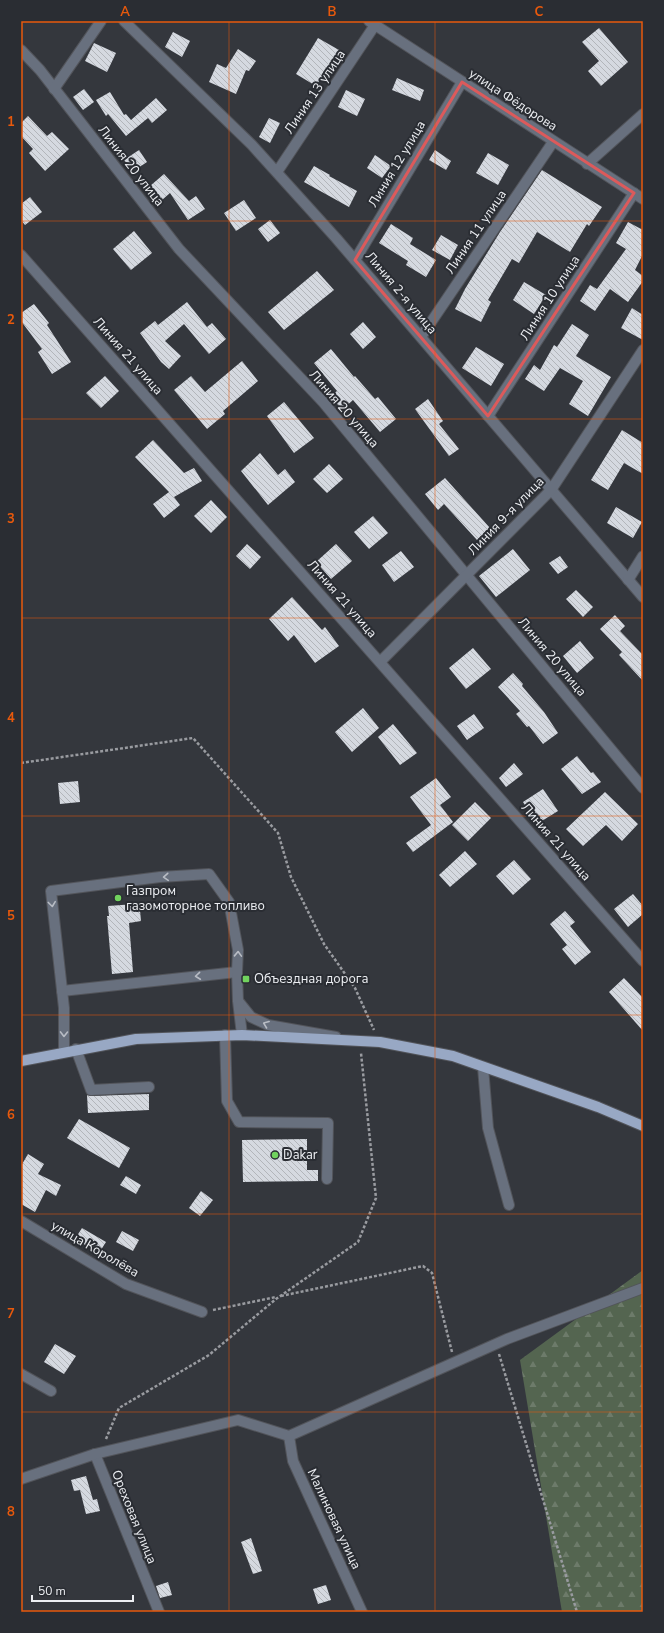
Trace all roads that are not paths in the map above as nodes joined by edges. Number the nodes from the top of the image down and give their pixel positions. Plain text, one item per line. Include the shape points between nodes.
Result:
1 (101, 21) edge
2 (124, 21) edge
3 (372, 23) edge
4 (21, 50) edge
5 (462, 82) junction
6 (54, 89) junction
7 (643, 114) edge
8 (553, 142) junction
9 (587, 164) junction
10 (277, 172) junction
11 (639, 196) edge
12 (21, 255) edge
13 (355, 260) junction
14 (421, 337) junction
15 (643, 350) edge
16 (488, 416) junction
17 (551, 490) junction
18 (643, 556) edge
19 (467, 576) junction
20 (628, 580) junction
21 (643, 597) edge
22 (380, 662) junction
23 (643, 788) edge
24 (643, 961) edge
25 (237, 972) junction
26 (62, 990) junction
27 (238, 1001) junction
28 (225, 1035) junction
29 (242, 1035) junction
30 (346, 1039) junction
31 (76, 1049) junction
32 (64, 1051) junction
33 (21, 1061) edge
34 (483, 1066) junction
35 (149, 1087) dead end
36 (643, 1126) edge
37 (327, 1179) dead end
38 (509, 1204) dead end
39 (21, 1221) edge
40 (643, 1288) edge
41 (202, 1312) road end
42 (21, 1374) edge
43 (51, 1392) dead end
44 (289, 1436) junction
45 (98, 1454) junction
46 (21, 1479) edge
47 (158, 1612) edge
48 (362, 1612) edge

1 - 6 street
2 - 10 street, Линия 2-я улица
3 - 5 street, улица Фёдорова
3 - 10 street, Линия 13 улица
4 - 6 street, Линия 20 улица
5 - 8 street, улица Фёдорова
5 - 13 street, Линия 12 улица
6 - 19 street, Линия 20 улица via 179,249 323,402
7 - 9 street
8 - 9 street, улица Фёдорова
8 - 14 street, Линия 11 улица
9 - 11 street, улица Фёдорова
10 - 13 street, Линия 2-я улица
11 - 16 street, Линия 10 улица
12 - 22 street, Линия 21 улица
13 - 14 street, Линия 2-я улица
14 - 16 street, Линия 2-я улица
15 - 17 street, Линия 9-я улица
16 - 17 street, Линия 2-я улица
17 - 19 street, Линия 9-я улица
17 - 20 street, Линия 2-я улица
18 - 20 street
19 - 22 street, Линия 9-я улица
19 - 23 street, Линия 20 улица
20 - 21 street, Линия 2-я улица
22 - 24 street, Линия 21 улица
25 -> 26 street
25 -> 26 street via 238,950 229,902 209,874 160,877 51,891
25 - 27 street
26 -> 32 street
27 - 29 street
30 -> 27 street via 268,1026 251,1017
28 - 29 main road
28 - 31 main road via 136,1039
28 - 37 street via 227,1101 239,1122 328,1123
29 - 30 main road
30 - 34 main road via 380,1042 453,1056
31 - 32 main road
31 - 35 street via 91,1090
32 - 33 main road
34 - 36 main road
34 - 38 street via 488,1128
39 - 41 street, улица Королёва via 126,1284
40 - 44 street via 496,1344
42 - 43 street
44 - 45 street via 238,1420
44 - 48 street, Малиновая улица via 293,1460
45 - 46 street
45 - 47 street, Ореховая улица

